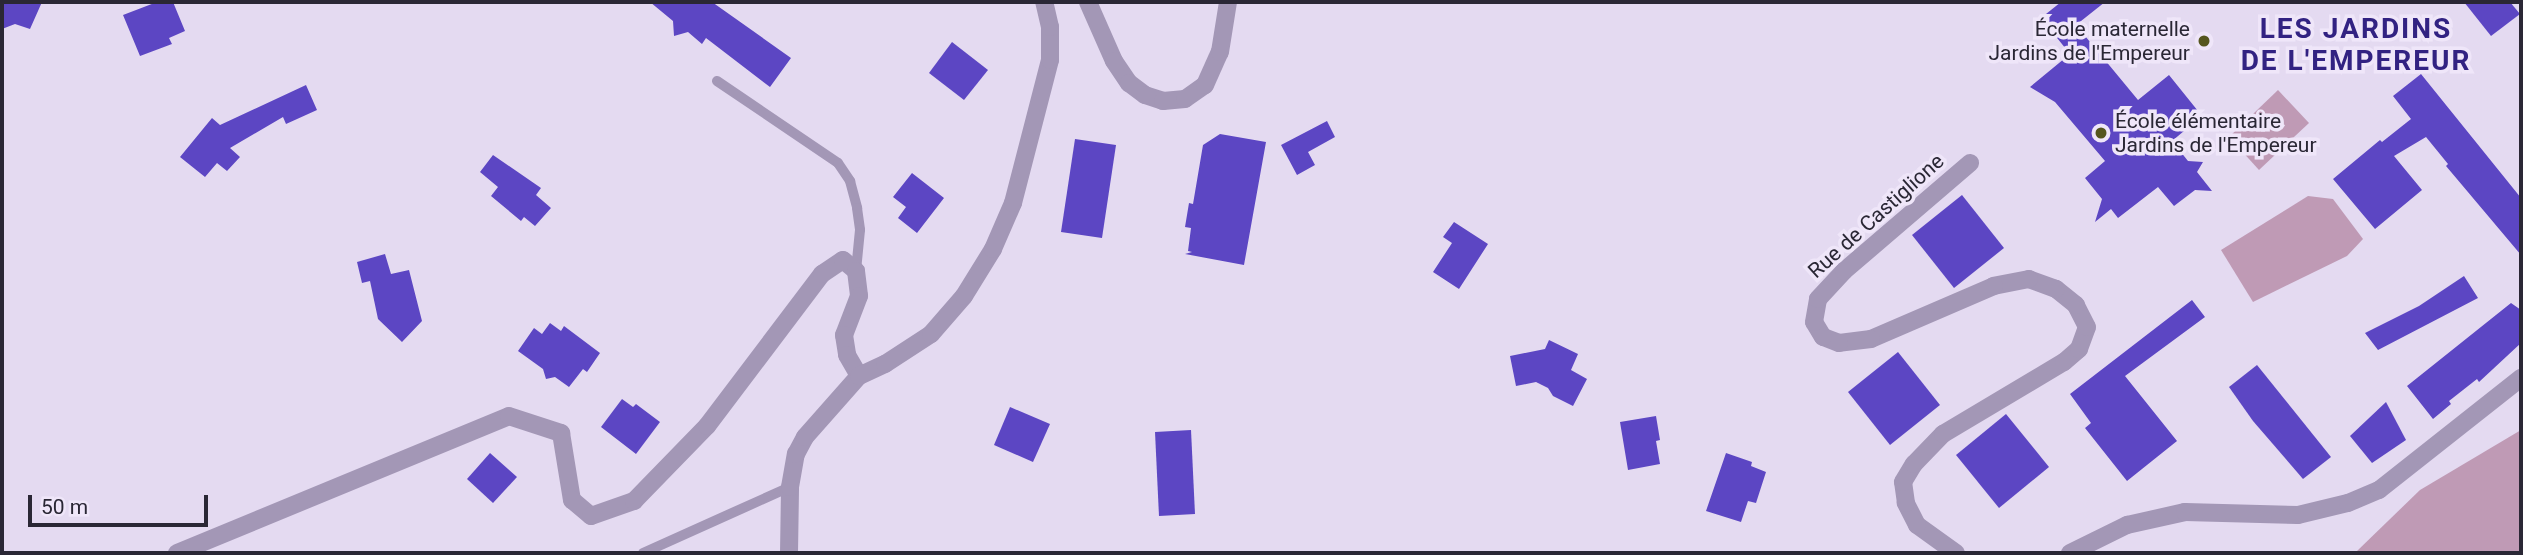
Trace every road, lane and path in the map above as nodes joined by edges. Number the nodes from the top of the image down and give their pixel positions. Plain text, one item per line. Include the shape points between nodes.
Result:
1 (1045, 2) edge
2 (1088, 2) edge
3 (1227, 2) edge
4 (717, 81) dead end
5 (1970, 163) dead end
6 (856, 271) junction
7 (859, 376) junction
8 (2521, 378) edge
9 (790, 487) junction
10 (177, 553) edge
11 (643, 553) edge
12 (789, 553) edge
13 (1956, 553) edge
14 (2070, 553) edge

1 - 7 street via 1050,60 1013,203 993,249 964,296 931,334
2 - 3 street via 1129,83 1163,101 1185,99 1205,85 1220,52
4 - 6 lane via 838,163 850,181 857,208
5 - 13 street, Rue de Castiglione via 1844,271 1818,299 1814,322 1823,337 1839,343 1871,339 1994,286 2029,279 2056,289 2076,305 2087,327 2079,349 1943,434 1903,482 1906,503 1917,525
6 - 7 street via 859,296 844,335 847,355
6 - 10 street via 843,260 822,274 707,426 634,501 591,516 572,500 561,433 509,416
7 - 9 street via 805,437 796,454
8 - 14 street via 2379,490 2348,503 2298,514 2185,512 2127,525
9 - 11 lane
9 - 12 street

